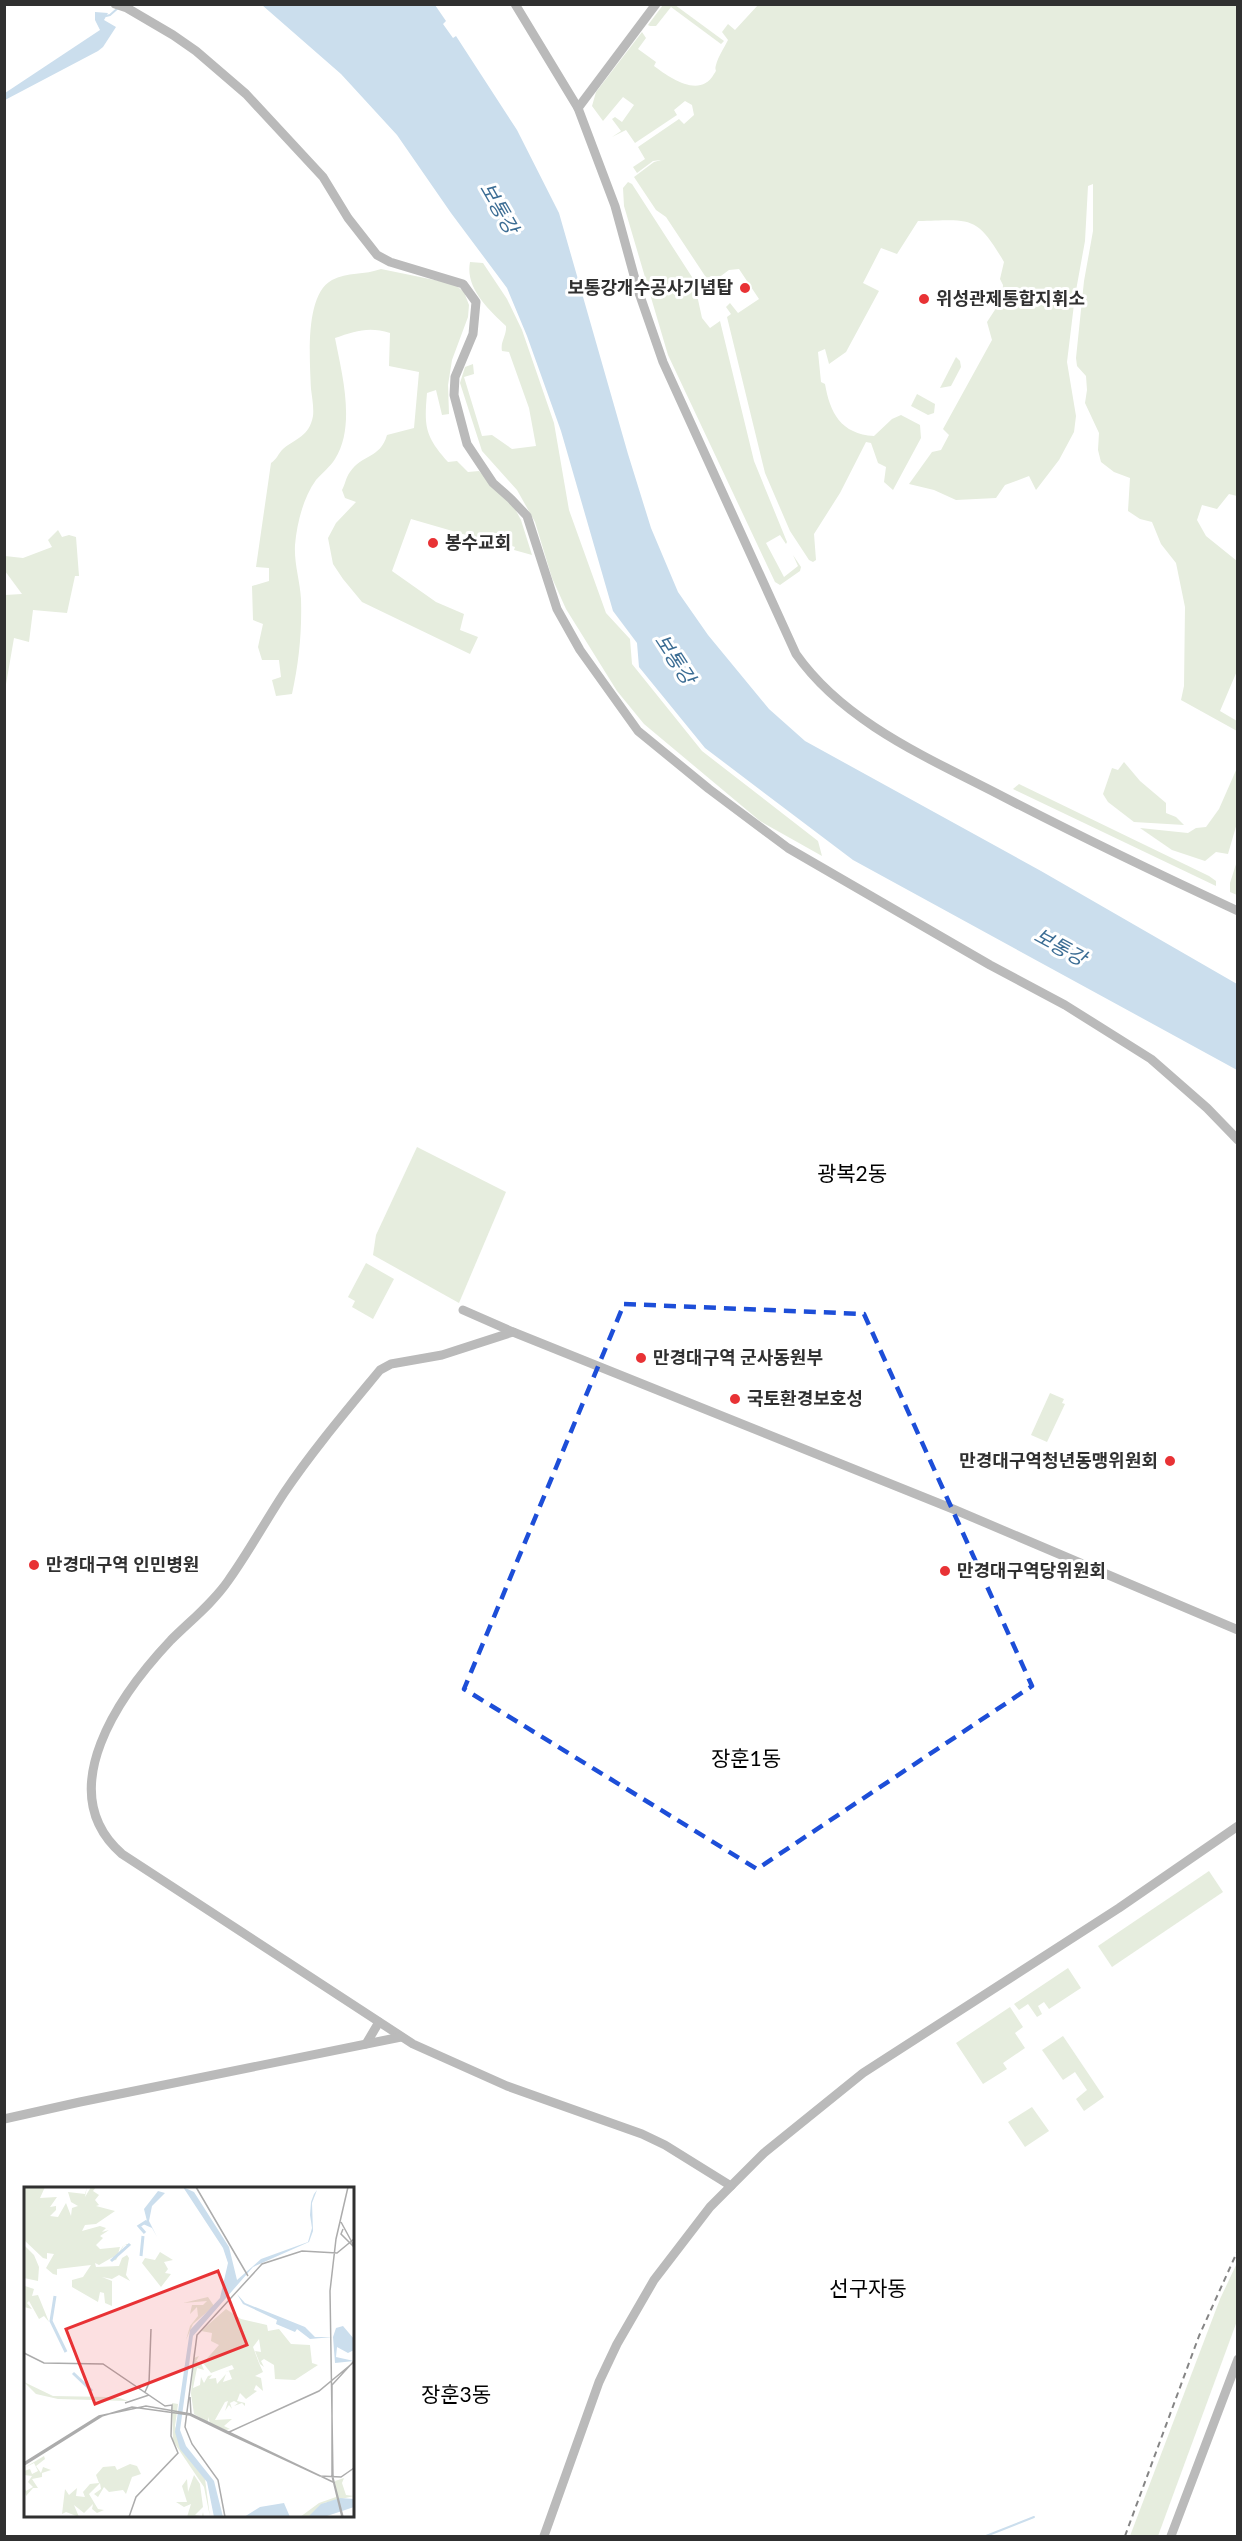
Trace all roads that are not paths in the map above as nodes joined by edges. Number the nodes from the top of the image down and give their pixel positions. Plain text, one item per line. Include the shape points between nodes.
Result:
1 (515, 4) edge
2 (656, 4) edge
3 (118, 5) edge
4 (578, 108) junction
5 (1238, 911) edge
6 (1238, 1140) edge
7 (463, 1310) dead end
8 (513, 1332) junction
9 (1238, 1629) edge
10 (1238, 1826) edge
11 (379, 2022) junction
12 (401, 2037) junction
13 (366, 2044) junction
14 (4, 2119) edge
15 (731, 2186) junction
16 (1238, 2359) edge
17 (544, 2536) edge
18 (1171, 2536) edge

1 - 4 street
2 - 4 street
3 - 6 street via 196,51 246,94 323,177 377,255 462,284 470,291 476,302 476,316 455,377 454,395 467,444 493,483 527,516 557,609 580,650 638,730 788,848 1065,1005 1151,1059
4 - 5 street via 615,206 663,362 796,654 809,672 843,704 904,745
7 - 8 street
8 - 9 street via 974,1517
8 - 11 street via 380,1370 291,1484 218,1595 170,1641 130,1690 100,1748 90,1780 92,1806 99,1825 122,1854
10 - 15 street via 1119,1908 863,2073 764,2153
11 - 12 street
11 - 13 street
12 - 13 street
12 - 15 street via 507,2086 642,2134
13 - 14 street
15 - 17 street via 682,2241 634,2310 599,2382
16 - 18 street

